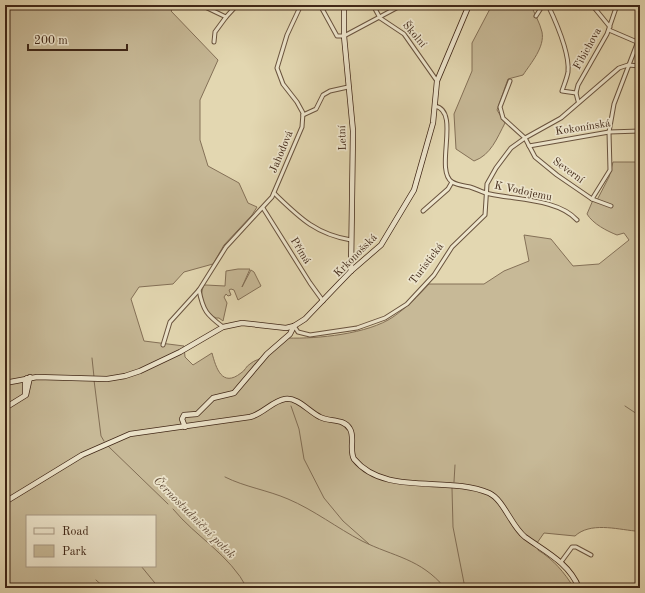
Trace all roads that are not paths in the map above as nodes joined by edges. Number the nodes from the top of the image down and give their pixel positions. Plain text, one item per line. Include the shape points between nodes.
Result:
1 (237, 5) edge
2 (301, 5) edge
3 (320, 5) edge
4 (344, 5) edge
5 (373, 5) edge
6 (402, 5) edge
7 (543, 5) edge
8 (548, 5) edge
9 (592, 5) edge
10 (617, 5) edge
11 (204, 6) dead end
12 (467, 6) edge
13 (536, 16) dead end
14 (226, 17) junction
15 (380, 18) junction
16 (610, 28) junction
17 (344, 36) junction
18 (640, 36) edge
19 (214, 42) dead end
20 (637, 42) junction
21 (628, 65) junction
22 (640, 66) edge
23 (437, 81) junction
24 (510, 81) dead end
25 (348, 87) junction
26 (576, 93) junction
27 (578, 102) junction
28 (435, 106) junction
29 (303, 115) junction
30 (640, 131) edge
31 (609, 132) junction
32 (525, 138) junction
33 (528, 146) junction
34 (452, 182) junction
35 (274, 193) junction
36 (485, 193) junction
37 (592, 199) junction
38 (611, 206) dead end
39 (263, 208) junction
40 (423, 211) dead end
41 (577, 220) dead end
42 (352, 240) junction
43 (351, 272) junction
44 (198, 290) junction
45 (323, 301) junction
46 (294, 326) junction
47 (223, 327) junction
48 (163, 345) dead end
49 (28, 378) junction
50 (14, 380) junction
51 (5, 383) edge
52 (25, 386) junction
53 (23, 397) junction
54 (5, 408) edge
55 (185, 427) junction
56 (5, 502) edge
57 (591, 554) dead end
58 (561, 562) junction
59 (579, 588) edge

1 - 14 street
2 - 29 street via 287,35 277,68
3 - 17 street via 337,36
4 - 17 street, Letní
5 - 15 street, Školní
6 - 15 street
7 - 13 street
8 - 26 street via 557,22 567,59 568,72 562,91
9 - 16 street
10 - 16 street, Fibichova
11 - 14 street
12 - 23 street, Krkonošská
14 - 19 street via 215,32
15 - 17 street
15 - 23 street, Školní via 404,34
16 - 20 street
16 - 26 street, Fibichova
17 - 25 street, Letní
18 - 20 street
20 - 21 street
21 - 22 street
21 - 27 street, Turistická via 613,73
21 - 31 street via 614,104
23 - 28 street, Krkonošská
24 - 32 street via 500,113
25 - 29 street via 323,94 316,109
25 - 42 street, Letní via 353,131
26 - 27 street
27 - 32 street, Turistická via 556,122
28 - 34 street via 444,113 448,137 445,168
28 - 43 street, Krkonošská via 433,124 414,190 381,245
29 - 35 street, Jahodová via 302,127
30 - 31 street, Kokonínská
31 - 33 street, Kokonínská
31 - 37 street via 610,170
32 - 33 street, Severní
32 - 36 street, Turistická via 511,148 496,168
33 - 37 street, Severní via 535,157
34 - 36 street, K Vodojemu
34 - 40 street
35 - 39 street, Jahodová
35 - 42 street via 306,223
36 - 41 street, K Vodojemu via 544,203 573,215
36 - 46 street, Turistická via 485,215 452,247 434,274 400,309 385,318 358,328 310,335 298,332
37 - 38 street, Severní
39 - 44 street, Jahodová via 226,247
39 - 45 street, Přímá
42 - 43 street, Letní
43 - 45 street, Krkonošská
44 - 47 street via 205,312
44 - 48 street, Jahodová via 170,322
45 - 46 street, Krkonošská via 309,316
46 - 47 street via 283,328 242,323
46 - 55 street via 290,334 266,354 234,393 213,398 198,414 184,415 182,418
47 - 49 street via 180,352 125,376 107,379
49 - 50 street
49 - 52 street
49 - 53 street via 28,391
50 - 51 street
50 - 52 street
52 - 53 street
53 - 54 street
55 - 56 street via 138,433 121,438 82,455
55 - 58 street via 250,417 280,400 292,399 322,418 348,426 352,433 352,456 363,468 376,475 402,482 449,484 488,493 499,502 519,532
57 - 58 street via 576,547 572,548
58 - 59 street via 570,571

